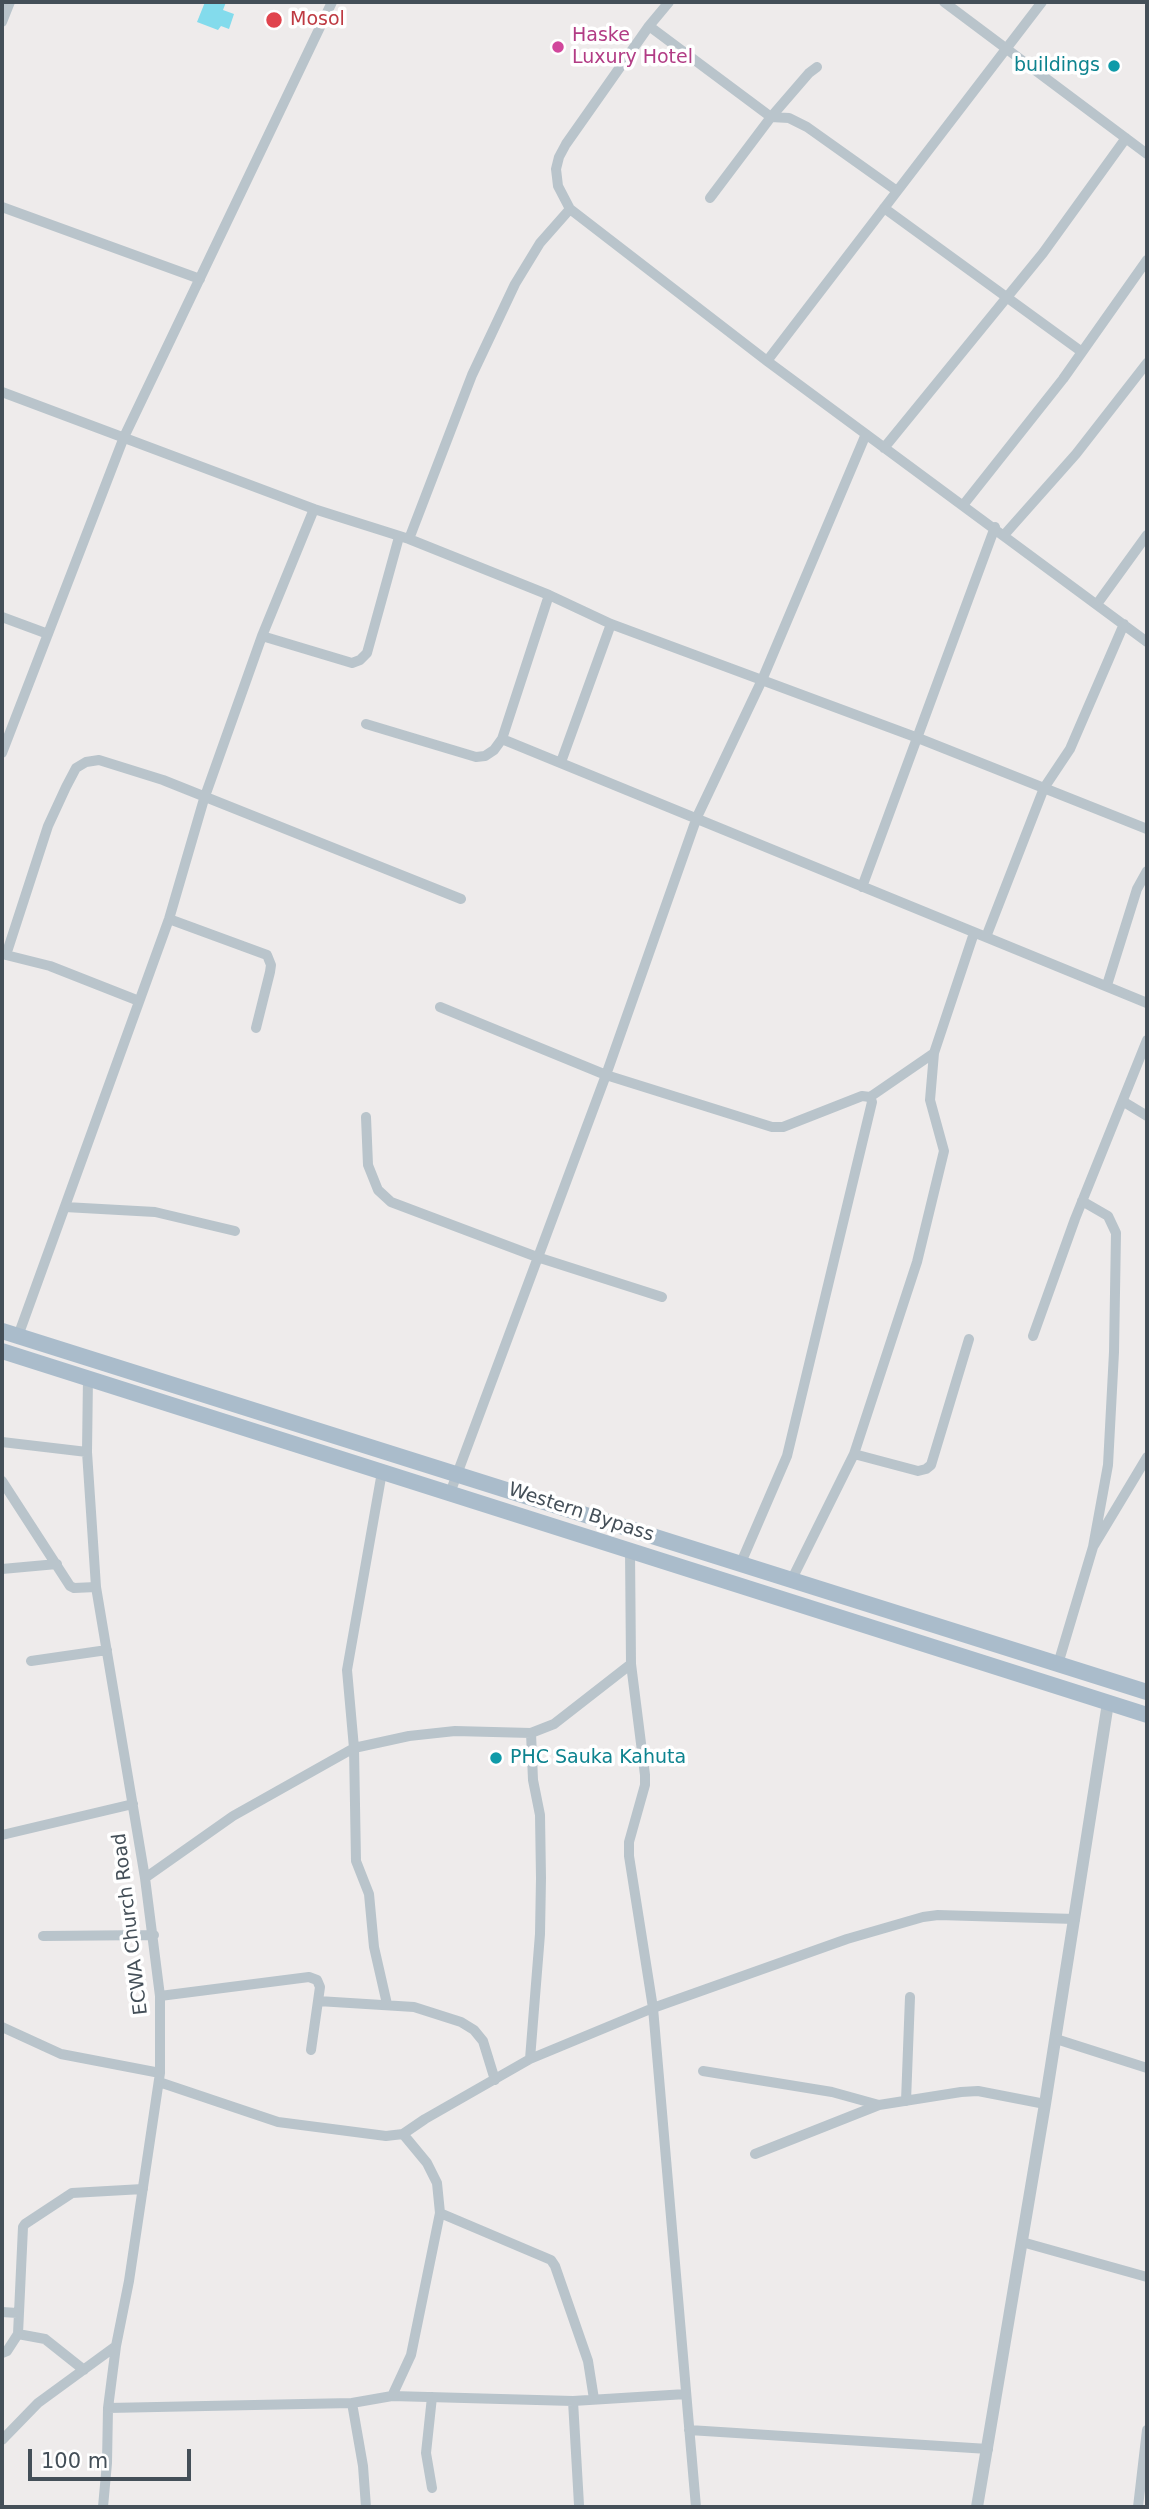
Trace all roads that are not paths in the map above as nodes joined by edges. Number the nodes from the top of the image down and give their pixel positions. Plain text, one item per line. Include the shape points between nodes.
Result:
1 (10, 2) edge
2 (332, 2) edge
3 (669, 2) edge
4 (944, 2) edge
5 (1042, 2) edge
6 (2, 22) edge
7 (649, 26) junction
8 (1006, 50) junction
9 (817, 66) dead end
10 (771, 117) junction
11 (1126, 138) junction
12 (1147, 153) edge
13 (897, 191) junction
14 (710, 198) dead end
15 (2, 207) edge
16 (884, 208) junction
17 (570, 209) junction
18 (1147, 260) edge
19 (200, 279) junction
20 (1007, 298) junction
21 (1082, 352) junction
22 (767, 361) junction
23 (1147, 363) edge
24 (2, 393) edge
25 (866, 434) junction
26 (124, 437) junction
27 (884, 448) junction
28 (964, 505) junction
29 (314, 509) junction
30 (995, 527) junction
31 (1004, 534) junction
32 (1147, 535) edge
33 (404, 538) junction
34 (549, 595) junction
35 (1097, 604) junction
36 (2, 617) edge
37 (611, 624) junction
38 (1124, 624) junction
39 (48, 634) junction
40 (262, 636) junction
41 (1147, 642) edge
42 (762, 680) junction
43 (366, 724) dead end
44 (502, 738) junction
45 (918, 738) junction
46 (2, 753) edge
47 (561, 762) junction
48 (1044, 788) junction
49 (204, 799) junction
50 (697, 817) junction
51 (1147, 829) edge
52 (1147, 871) edge
53 (862, 887) junction
54 (461, 900) dead end
55 (169, 919) junction
56 (975, 933) junction
57 (986, 937) junction
58 (4, 955) edge
59 (1108, 985) junction
60 (139, 1001) junction
61 (1147, 1003) edge
62 (440, 1007) dead end
63 (256, 1028) dead end
64 (1147, 1040) edge
65 (934, 1053) junction
66 (606, 1075) junction
67 (870, 1097) junction
68 (1124, 1102) junction
69 (1147, 1116) edge
70 (366, 1117) dead end
71 (1082, 1201) junction
72 (65, 1207) junction
73 (235, 1231) dead end
74 (537, 1257) junction
75 (662, 1297) dead end
76 (2, 1331) edge
77 (18, 1336) junction
78 (1033, 1336) dead end
79 (970, 1339) dead end
80 (2, 1351) edge
81 (88, 1377) junction
82 (2, 1442) edge
83 (87, 1452) junction
84 (854, 1454) junction
85 (1146, 1463) edge
86 (382, 1472) junction
87 (456, 1474) junction
88 (2, 1481) edge
89 (450, 1493) junction
90 (1093, 1547) junction
91 (630, 1551) junction
92 (57, 1564) junction
93 (740, 1565) junction
94 (2, 1569) edge
95 (791, 1581) junction
96 (96, 1587) junction
97 (107, 1650) junction
98 (31, 1661) dead end
99 (631, 1664) junction
100 (1058, 1664) junction
101 (1147, 1692) edge
102 (1108, 1703) junction
103 (1147, 1715) edge
104 (531, 1733) junction
105 (354, 1748) junction
106 (133, 1804) junction
107 (2, 1835) edge
108 (145, 1878) junction
109 (1075, 1919) junction
110 (154, 1935) junction
111 (43, 1936) dead end
112 (160, 1996) junction
113 (910, 1997) dead end
114 (318, 2001) junction
115 (387, 2004) junction
116 (653, 2008) junction
117 (2, 2027) edge
118 (1055, 2039) junction
119 (311, 2050) dead end
120 (530, 2059) junction
121 (1147, 2068) edge
122 (703, 2071) dead end
123 (160, 2078) junction
124 (495, 2080) junction
125 (906, 2101) junction
126 (1045, 2104) junction
127 (879, 2105) junction
128 (403, 2134) junction
129 (755, 2154) dead end
130 (143, 2189) junction
131 (440, 2213) junction
132 (1022, 2242) junction
133 (1147, 2277) edge
134 (2, 2312) edge
135 (17, 2313) junction
136 (18, 2334) junction
137 (116, 2346) junction
138 (2, 2353) edge
139 (84, 2370) junction
140 (686, 2394) junction
141 (392, 2396) junction
142 (432, 2397) junction
143 (594, 2399) junction
144 (573, 2401) junction
145 (352, 2403) junction
146 (108, 2408) junction
147 (689, 2430) junction
148 (1147, 2430) edge
149 (2, 2440) edge
150 (988, 2449) junction
151 (432, 2488) dead end
152 (579, 2505) dead end
153 (1147, 2505) edge
154 (103, 2507) edge
155 (366, 2507) edge
156 (696, 2507) edge
157 (977, 2507) edge
158 (1140, 2507) edge

1 - 6 street
2 - 19 street
3 - 7 street
4 - 8 street
5 - 8 street
7 - 10 street
7 - 17 street via 559,157 558,186
8 - 11 street
8 - 13 street
9 - 10 street
10 - 13 street via 789,118 807,127
10 - 14 street
11 - 12 street
11 - 20 street
13 - 16 street
15 - 19 street
16 - 20 street
16 - 22 street
17 - 22 street
17 - 33 street via 540,243 515,284
18 - 21 street
19 - 26 street
20 - 21 street
20 - 27 street
21 - 28 street
22 - 25 street
23 - 31 street via 1076,454
24 - 26 street
25 - 27 street
25 - 42 street
26 - 29 street
26 - 39 street
27 - 28 street
28 - 30 street
29 - 33 street
29 - 40 street
30 - 31 street
30 - 45 street
31 - 35 street
32 - 35 street
33 - 34 street
33 - 40 street via 367,653 360,660 352,663
34 - 37 street
34 - 44 street
35 - 38 street
36 - 39 street
37 - 42 street
37 - 47 street
38 - 41 street
38 - 48 street via 1070,749
39 - 46 street
40 - 49 street
42 - 45 street
42 - 50 street
43 - 44 street via 476,757 494,750
44 - 47 street
45 - 48 street
45 - 53 street
47 - 50 street
48 - 51 street
48 - 57 street
49 - 54 street
49 - 55 street
49 - 58 street via 163,780 99,760 76,768 52,816
50 - 53 street
50 - 66 street
52 - 59 street via 1137,889
53 - 56 street
55 - 60 street
55 - 63 street via 267,955 270,972
56 - 57 street
56 - 65 street
57 - 59 street
58 - 60 street via 50,966
59 - 61 street
60 - 72 street
62 - 66 street
64 - 68 street
65 - 67 street
65 - 84 street via 930,1100 944,1152 917,1262
66 - 67 street via 772,1127
66 - 74 street
67 - 93 street via 872,1110 787,1456
68 - 69 street
68 - 71 street
70 - 74 street via 368,1165 378,1189 391,1202
71 - 78 street
71 - 90 street via 1108,1216 1116,1233 1108,1465
72 - 73 street via 156,1212
72 - 77 street
74 - 75 street
74 - 87 street
76 - 77 main road, Western Bypass
77 - 87 main road, Western Bypass
79 - 84 street via 931,1465 918,1471
80 - 81 main road, Western Bypass
81 - 83 street, ECWA Church Road
81 - 86 main road, Western Bypass
82 - 83 street
83 - 96 street, ECWA Church Road
84 - 95 street
85 - 90 street
86 - 89 main road, Western Bypass
86 - 105 street via 347,1670
87 - 89 street
87 - 93 main road, Western Bypass
88 - 92 street
89 - 91 main road, Western Bypass
90 - 100 street
91 - 99 street
91 - 102 main road, Western Bypass
92 - 94 street
92 - 96 street via 74,1588
93 - 95 main road, Western Bypass
95 - 100 main road, Western Bypass
96 - 97 street, ECWA Church Road
97 - 98 street
97 - 106 street, ECWA Church Road
99 - 104 street via 554,1724
99 - 116 street via 645,1785 629,1856
100 - 101 main road, Western Bypass
102 - 103 main road, Western Bypass
102 - 109 street
104 - 105 street via 455,1731
104 - 120 street via 541,1878
105 - 108 street via 233,1816
105 - 115 street via 356,1861 369,1894 374,1947
106 - 107 street
106 - 108 street, ECWA Church Road
108 - 110 street, ECWA Church Road
109 - 116 street via 923,1917
109 - 118 street
110 - 111 street
110 - 112 street, ECWA Church Road
112 - 114 street via 309,1977 320,1987
112 - 123 street, ECWA Church Road
113 - 125 street
114 - 115 street
114 - 119 street
115 - 124 street via 427,2009 474,2030 483,2041
116 - 120 street
116 - 140 street
117 - 123 street via 61,2054
118 - 121 street
118 - 126 street
120 - 124 street
122 - 127 street via 832,2092
123 - 128 street via 278,2122 386,2136
123 - 130 street, ECWA Church Road
124 - 128 street
125 - 126 street via 978,2091
125 - 127 street
126 - 132 street
127 - 129 street
128 - 131 street via 437,2183
130 - 135 street via 72,2193 25,2224
130 - 137 street, ECWA Church Road
131 - 141 street via 411,2355
131 - 143 street via 551,2260 588,2361
132 - 133 street
132 - 150 street
134 - 135 street
135 - 136 street
136 - 138 street
136 - 139 street via 45,2339
137 - 139 street
137 - 146 street, ECWA Church Road
139 - 149 street via 38,2403
140 - 143 street
140 - 147 street
141 - 142 street
141 - 145 street
142 - 144 street
142 - 151 street via 426,2453
143 - 144 street
144 - 152 street
145 - 146 street
145 - 155 street
146 - 154 street, ECWA Church Road
147 - 150 street
147 - 156 street
148 - 158 street
150 - 157 street
153 - 158 street

